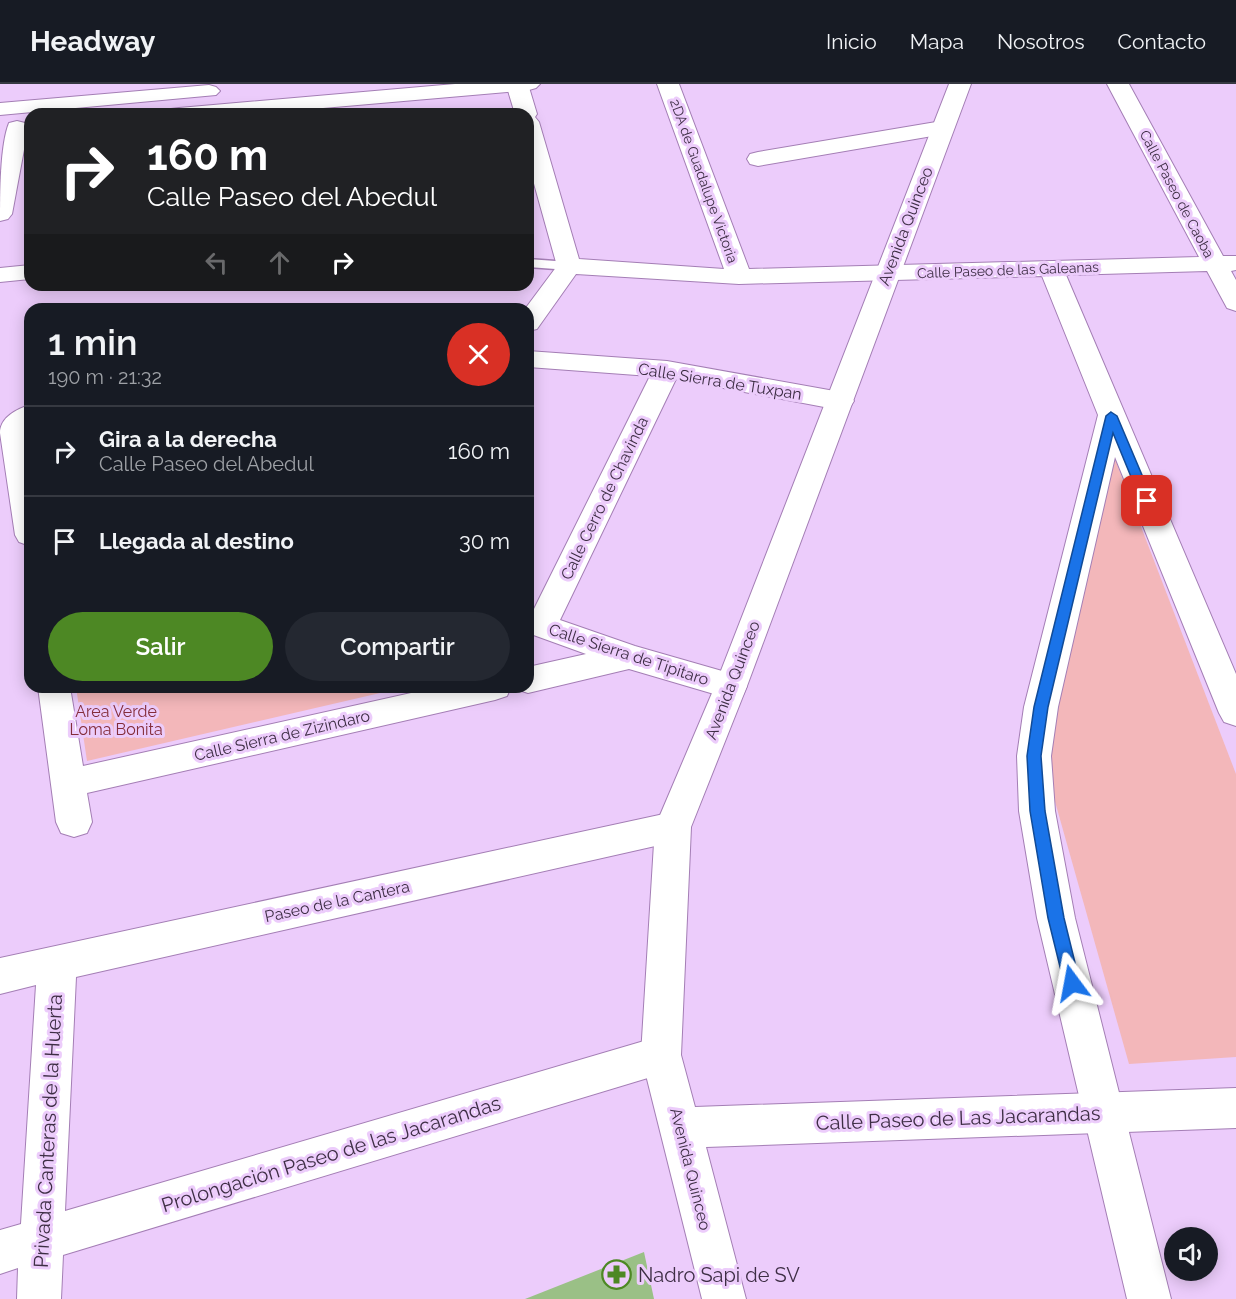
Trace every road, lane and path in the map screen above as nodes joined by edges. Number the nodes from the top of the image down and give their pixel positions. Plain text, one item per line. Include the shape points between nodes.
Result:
1 (295, 84) edge
2 (521, 84) edge
3 (668, 84) edge
4 (960, 84) edge
5 (1118, 84) edge
6 (205, 88) edge
7 (247, 108) edge
8 (525, 108) edge
9 (0, 109) edge
10 (16, 128) edge
11 (942, 128) junction
12 (534, 143) edge
13 (759, 159) dead end
14 (0, 214) edge
15 (534, 263) edge
16 (1225, 264) edge
17 (569, 266) junction
18 (1051, 268) junction
19 (24, 273) edge
20 (887, 273) junction
21 (0, 275) edge
22 (739, 277) junction
23 (1236, 303) edge
24 (534, 315) edge
25 (534, 359) edge
26 (667, 369) junction
27 (840, 401) junction
28 (1111, 416) junction
29 (18, 424) edge
30 (24, 480) edge
31 (535, 624) edge
32 (629, 657) junction
33 (534, 679) edge
34 (731, 686) junction
35 (55, 693) edge
36 (468, 693) edge
37 (1236, 713) edge
38 (69, 783) junction
39 (74, 822) dead end
40 (673, 827) junction
41 (57, 963) junction
42 (0, 976) edge
43 (661, 1055) junction
44 (1236, 1108) edge
45 (1103, 1113) junction
46 (680, 1128) junction
47 (41, 1241) junction
48 (0, 1252) edge
49 (39, 1299) edge
50 (724, 1299) edge
51 (1149, 1299) edge

1 - 6 street
2 - 7 street
2 - 8 street
3 - 22 street, 2DA de Guadalupe Victoria
4 - 11 street, Avenida Quinceo
5 - 16 street, Calle Paseo de Caoba
6 - 9 street
10 - 14 street
11 - 13 street
11 - 20 street, Avenida Quinceo
12 - 17 street
15 - 17 lane, Calle Paseo de las Galeanas
16 - 18 street, Calle Paseo de las Galeanas
16 - 23 street, Calle Paseo de Caoba
17 - 22 street, Calle Paseo de las Galeanas
17 - 24 street
18 - 20 street, Calle Paseo de las Galeanas
18 - 28 street
19 - 21 street
20 - 22 street, Calle Paseo de las Galeanas
20 - 27 street, Avenida Quinceo
25 - 26 street, Calle Sierra de Tuxpan
26 - 27 street, Calle Sierra de Tuxpan
26 - 31 street, Calle Cerro de Chavinda
27 - 34 street, Avenida Quinceo
28 - 37 street
28 - 45 street via 1041,707 1034,756 1037,811 1056,918
29 - 30 street
31 - 32 street, Calle Sierra de Tipitaro
32 - 33 street
32 - 34 street, Calle Sierra de Tipitaro
34 - 40 street, Avenida Quinceo
35 - 38 street
36 - 38 street, Calle Sierra de Zizindaro
38 - 39 street
40 - 41 street, Paseo de la Cantera
40 - 43 street, Avenida Quinceo
41 - 42 street, Paseo de la Cantera
41 - 47 street, Privada Canteras de la Huerta
43 - 46 street, Avenida Quinceo
43 - 47 street, Prolongación Paseo de las Jacarandas
44 - 45 street, Calle Paseo de Las Jacarandas
45 - 46 street, Calle Paseo de Las Jacarandas
45 - 51 street
46 - 50 street, Avenida Quinceo
47 - 48 street, Prolongación Paseo de las Jacarandas
47 - 49 street, Privada Canteras de la Huerta

